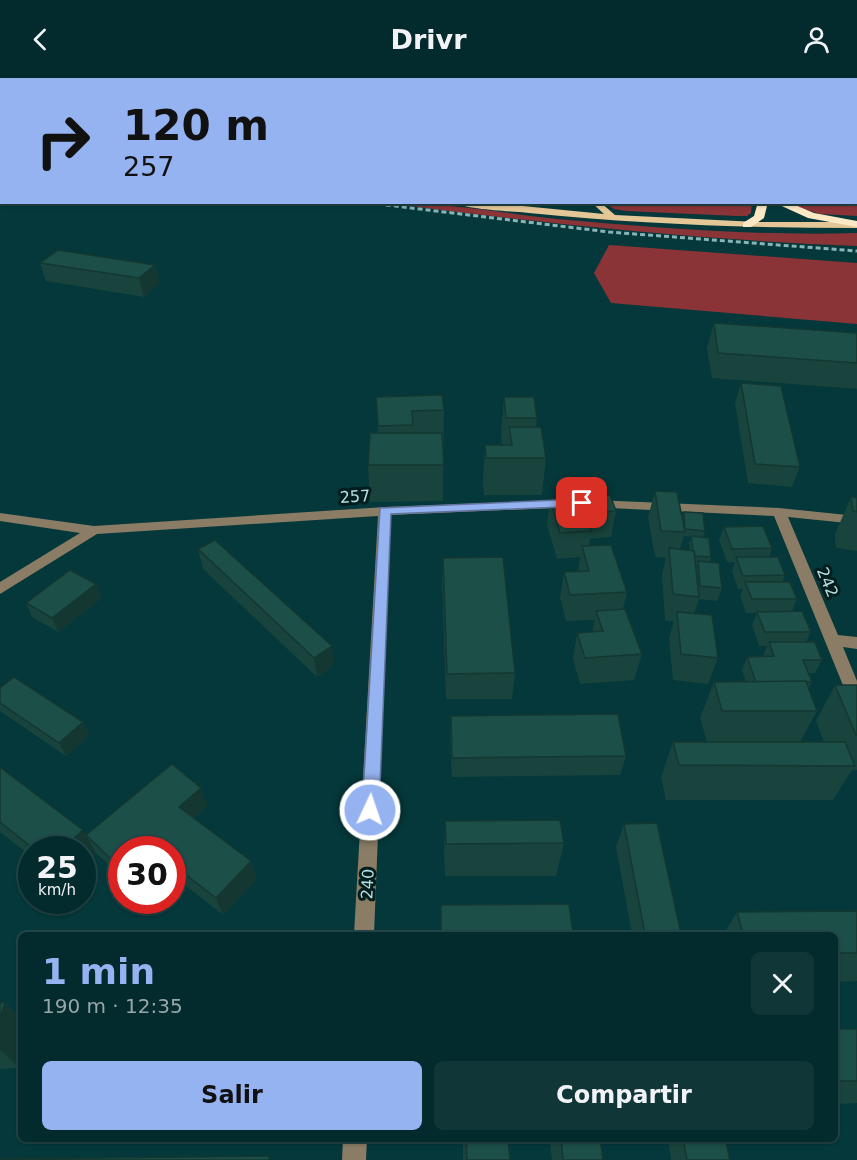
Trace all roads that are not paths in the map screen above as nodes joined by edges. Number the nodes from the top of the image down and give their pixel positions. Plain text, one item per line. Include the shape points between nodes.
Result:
1 (473, 204) edge
2 (521, 204) edge
3 (569, 204) edge
4 (597, 204) edge
5 (762, 204) edge
6 (783, 204) edge
7 (495, 207) junction
8 (578, 215) junction
9 (613, 218) junction
10 (857, 224) edge
11 (747, 225) junction
12 (385, 511) junction
13 (779, 512) junction
14 (0, 517) edge
15 (857, 520) edge
16 (94, 530) junction
17 (0, 589) edge
18 (832, 640) junction
19 (857, 644) edge
20 (857, 700) edge
21 (364, 932) edge
22 (355, 1142) edge
23 (354, 1160) edge

1 - 7 main road
2 - 7 main road
3 - 8 main road
4 - 9 main road
5 - 11 highway via 759,218
6 - 10 highway via 812,216
7 - 8 main road
8 - 9 main road
9 - 11 main road
10 - 11 main road
12 - 13 street, 257 via 582,503
12 - 16 street, 257
12 - 21 street, 240
13 - 15 street, 257
13 - 18 street, 242
14 - 16 street, 257
16 - 17 street
18 - 19 street
18 - 20 street, 242
22 - 23 street

